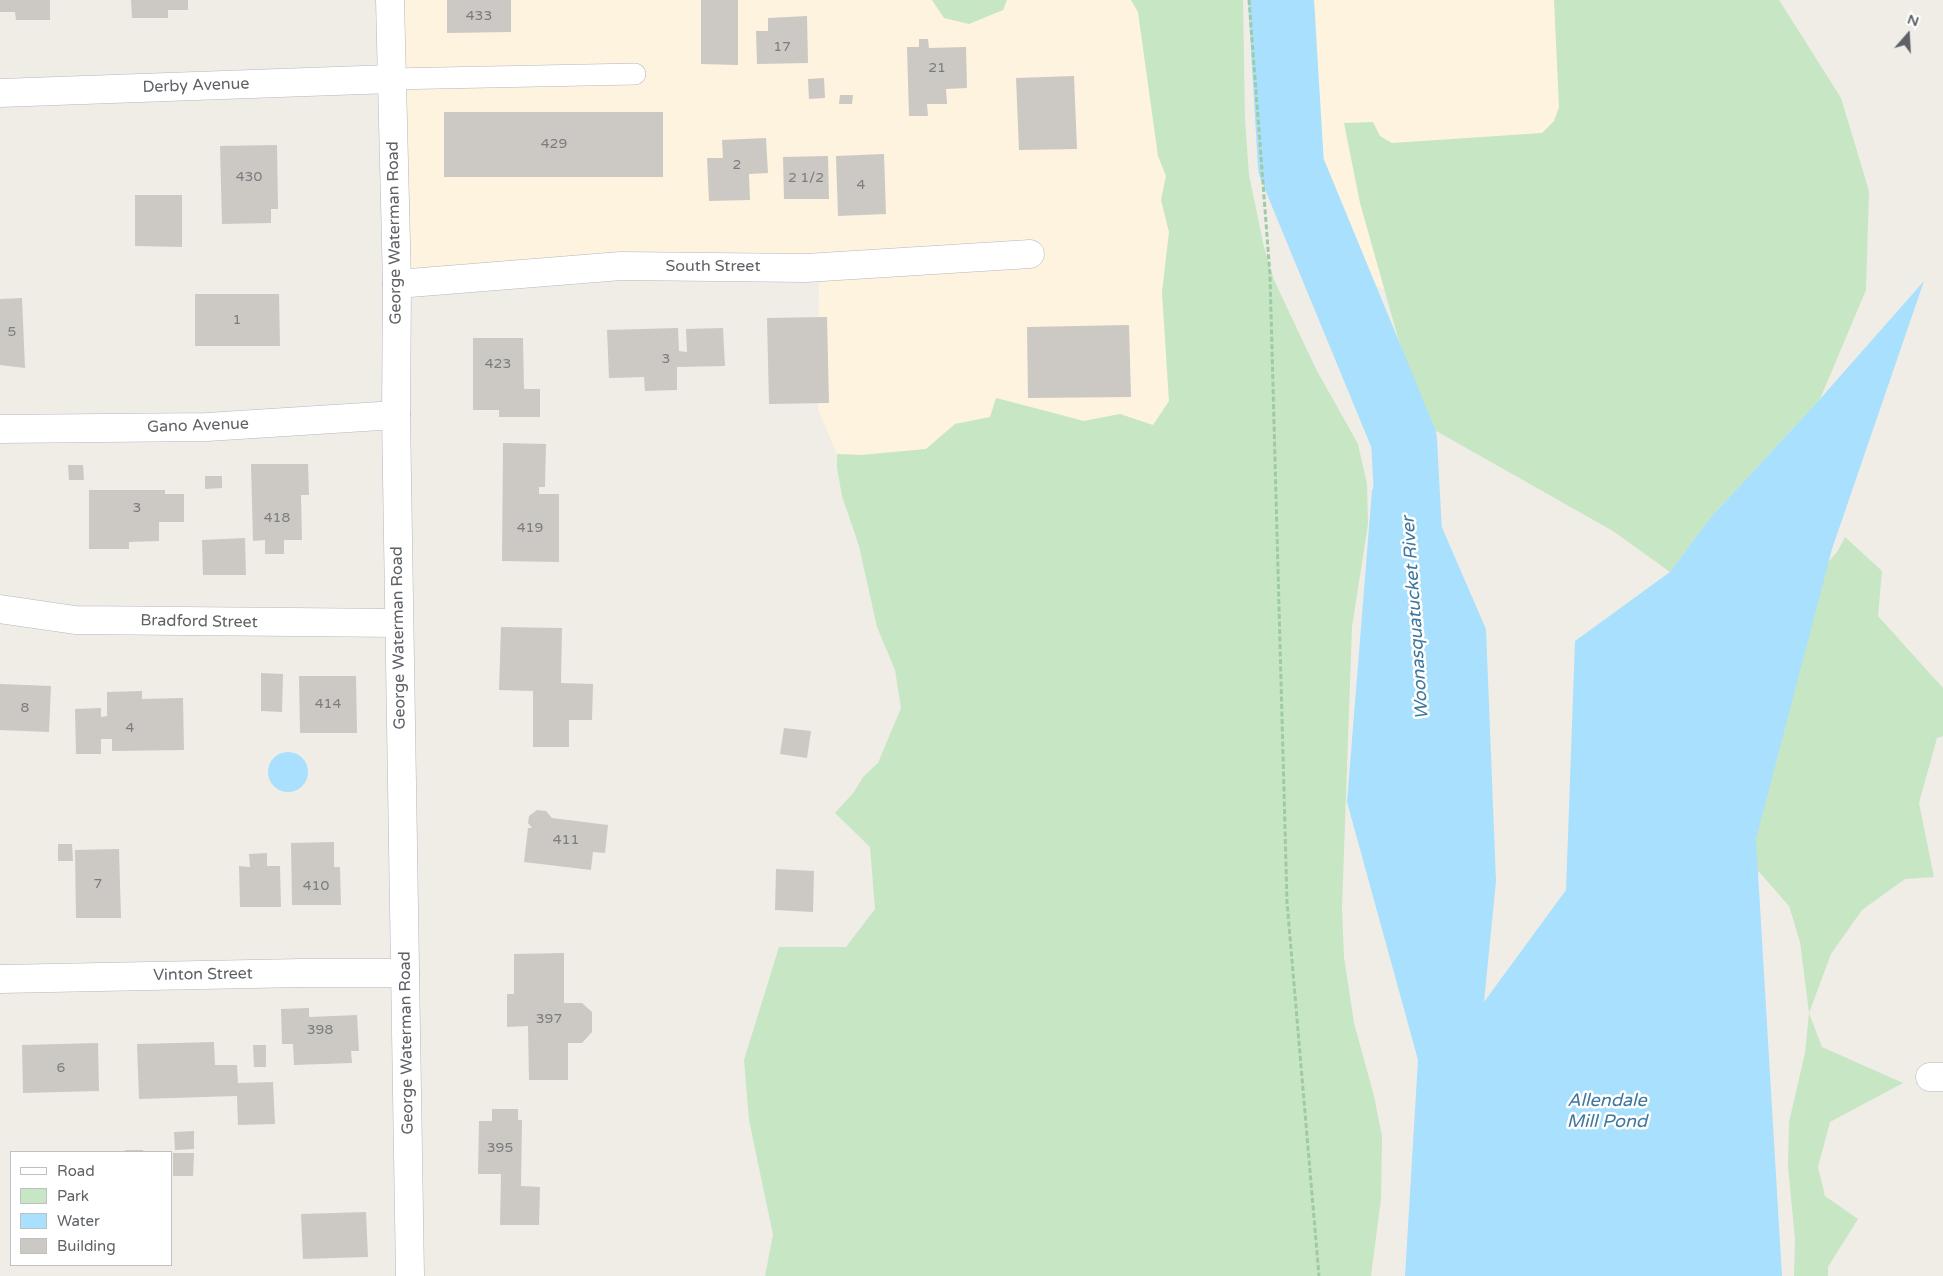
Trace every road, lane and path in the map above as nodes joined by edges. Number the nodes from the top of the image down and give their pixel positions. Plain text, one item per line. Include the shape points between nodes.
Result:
1 (390, 0) edge
2 (1249, 0) edge
3 (635, 74) dead end
4 (391, 79) junction
5 (0, 92) edge
6 (1030, 254) dead end
7 (397, 284) junction
8 (396, 416) junction
9 (0, 429) edge
10 (0, 609) edge
11 (399, 624) junction
12 (405, 973) junction
13 (0, 979) edge
14 (410, 1276) edge
15 (1319, 1276) edge

1 - 4 street, George Waterman Road
2 - 15 path via 1270,275 1287,902
3 - 4 lane
4 - 5 street, Derby Avenue
4 - 7 street, George Waterman Road
6 - 7 street, South Street via 806,268 621,266
7 - 8 street, George Waterman Road
8 - 9 street, Gano Avenue via 207,427
8 - 11 street, George Waterman Road
10 - 11 street, Bradford Street via 75,620
11 - 12 street, George Waterman Road
12 - 13 street, Vinton Street
12 - 14 street, George Waterman Road

